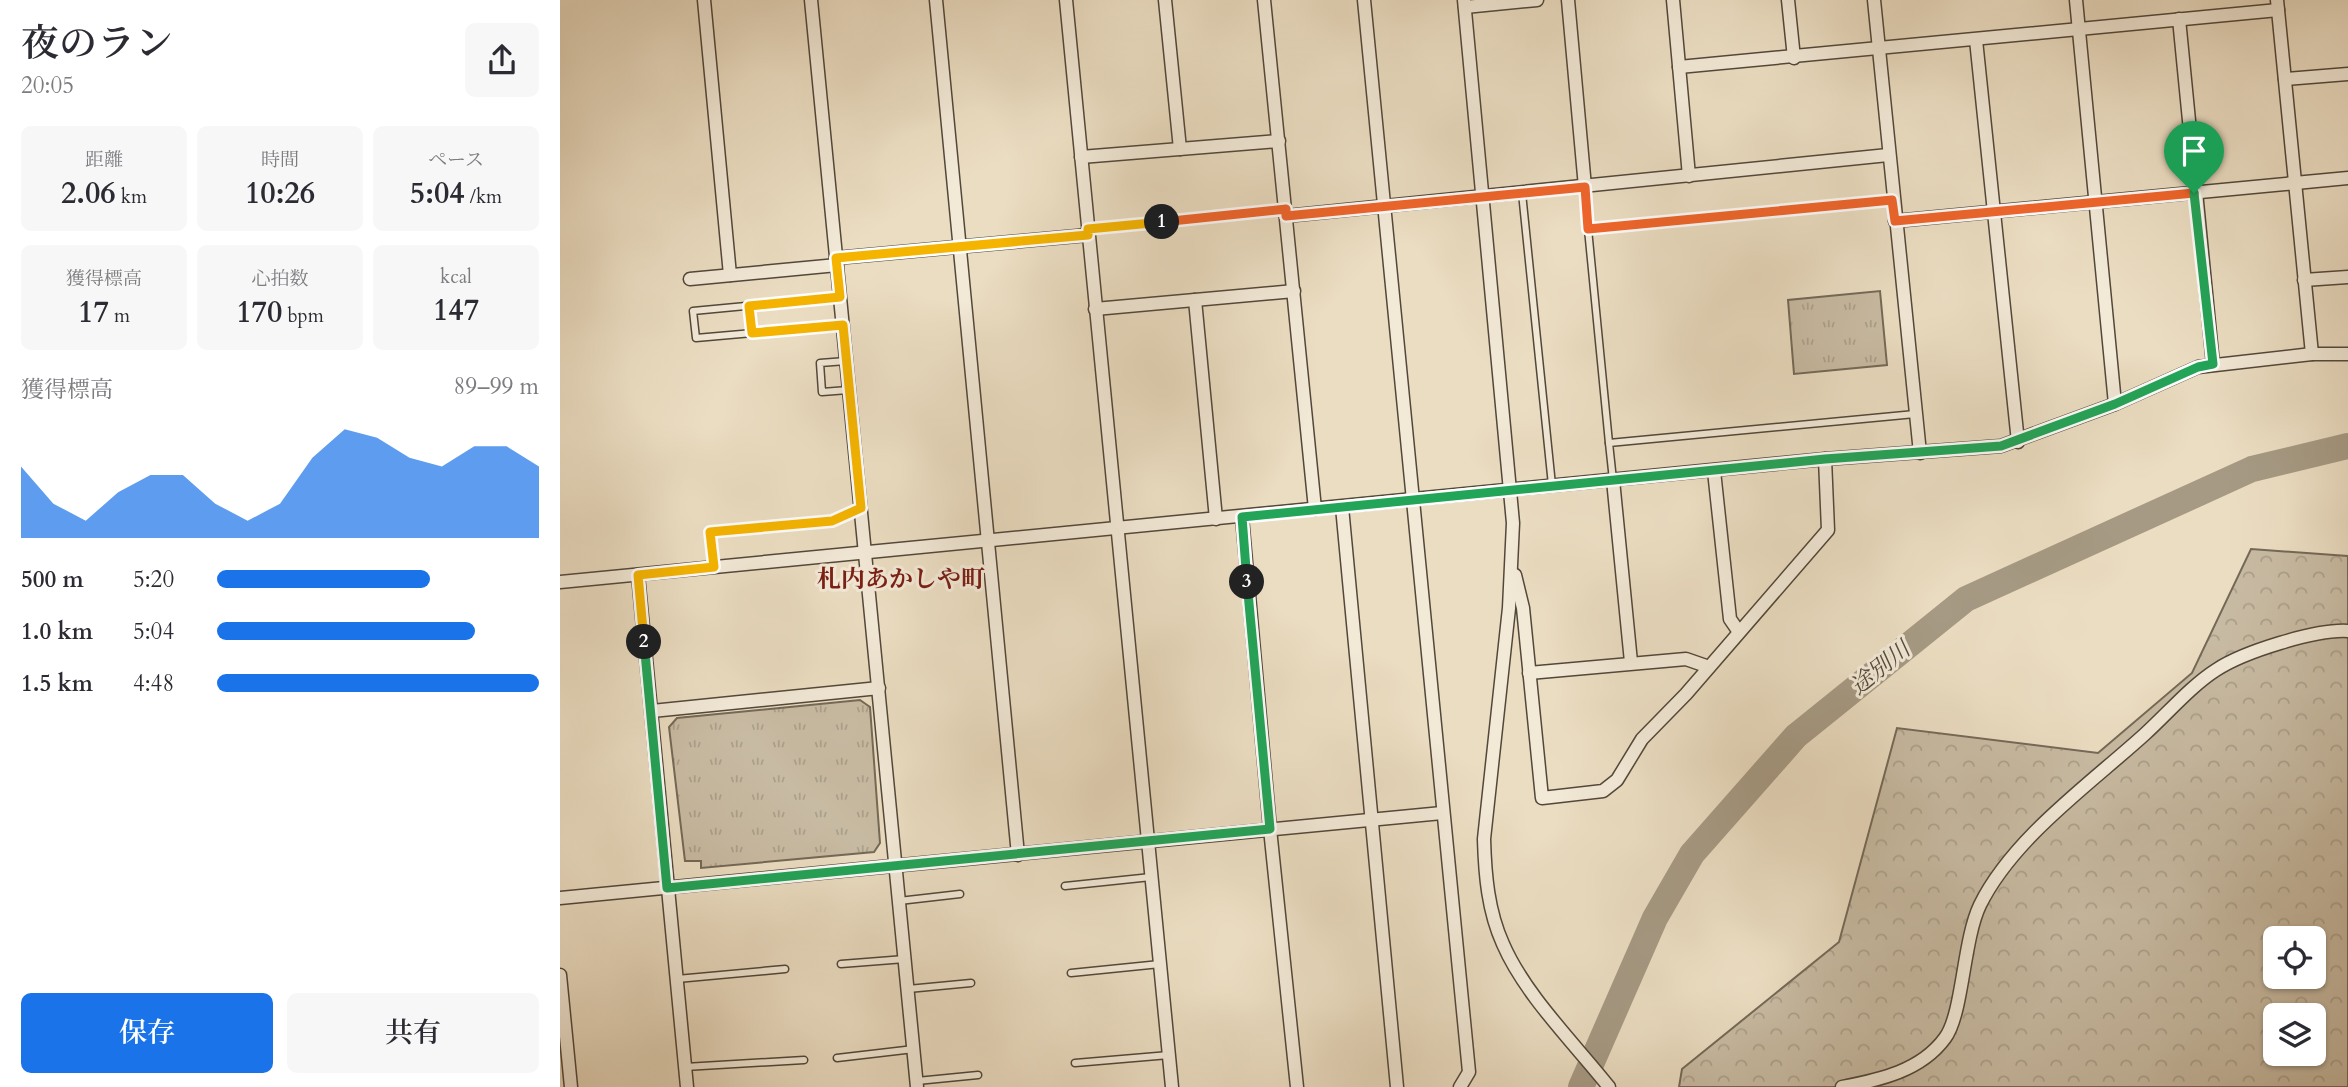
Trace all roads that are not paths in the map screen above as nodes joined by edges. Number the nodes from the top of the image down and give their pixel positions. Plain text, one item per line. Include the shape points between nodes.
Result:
1 (704, 0) edge
2 (811, 0) edge
3 (936, 0) edge
4 (1066, 0) edge
5 (1165, 0) edge
6 (1265, 0) edge
7 (1364, 0) edge
8 (1537, 0) edge
9 (1568, 0) edge
10 (1673, 0) edge
11 (1788, 0) edge
12 (1874, 0) edge
13 (2076, 0) edge
14 (1464, 4) edge
15 (2278, 5) edge
16 (2179, 19) junction
17 (2078, 30) junction
18 (1976, 40) junction
19 (1879, 48) junction
20 (1794, 58) junction
21 (1679, 68) junction
22 (2348, 74) edge
23 (2285, 79) junction
24 (1279, 141) junction
25 (1180, 149) junction
26 (1888, 155) junction
27 (1081, 157) junction
28 (1689, 176) junction
29 (2348, 178) edge
30 (2294, 183) junction
31 (1585, 187) junction
32 (1522, 193) junction
33 (2194, 193) junction
34 (1482, 197) junction
35 (1892, 200) junction
36 (2094, 201) junction
37 (1384, 206) junction
38 (1993, 211) junction
39 (1286, 213) junction
40 (1895, 221) junction
41 (1588, 229) junction
42 (1088, 232) junction
43 (960, 246) junction
44 (836, 261) junction
45 (730, 275) junction
46 (2348, 277) edge
47 (690, 279) dead end
48 (2304, 280) junction
49 (1294, 291) junction
50 (840, 297) junction
51 (1195, 300) junction
52 (749, 306) junction
53 (1096, 309) junction
54 (843, 325) junction
55 (752, 333) junction
56 (2312, 355) junction
57 (2348, 355) edge
58 (846, 360) junction
59 (2213, 364) junction
60 (849, 390) junction
61 (2115, 404) junction
62 (1915, 414) junction
63 (2018, 442) junction
64 (1609, 443) junction
65 (1920, 453) junction
66 (1825, 459) junction
67 (1714, 471) junction
68 (1613, 480) junction
69 (1552, 486) junction
70 (1511, 490) junction
71 (1414, 500) junction
72 (1342, 507) junction
73 (861, 508) junction
74 (1315, 509) junction
75 (1242, 517) junction
76 (1216, 519) junction
77 (1117, 529) junction
78 (990, 541) junction
79 (865, 553) junction
80 (1512, 565) junction
81 (714, 567) junction
82 (638, 575) junction
83 (560, 582) edge
84 (2348, 631) edge
85 (1740, 632) junction
86 (1631, 662) junction
87 (1709, 667) junction
88 (1530, 673) junction
89 (879, 688) junction
90 (652, 711) junction
91 (1442, 813) junction
92 (1371, 820) junction
93 (1270, 829) junction
94 (1148, 842) junction
95 (1018, 855) junction
96 (895, 866) junction
97 (1152, 877) junction
98 (1065, 886) dead end
99 (667, 888) junction
100 (960, 894) dead end
101 (560, 898) edge
102 (899, 901) junction
103 (905, 959) junction
104 (841, 964) dead end
105 (1160, 964) junction
106 (785, 969) dead end
107 (1071, 972) dead end
108 (560, 975) edge
109 (677, 979) junction
110 (971, 983) dead end
111 (908, 989) junction
112 (914, 1049) junction
113 (1169, 1055) junction
114 (837, 1058) dead end
115 (804, 1060) dead end
116 (1075, 1063) dead end
117 (685, 1067) junction
118 (978, 1075) dead end
119 (917, 1084) edge
120 (571, 1087) edge
121 (687, 1087) edge
122 (1172, 1087) edge
123 (1297, 1087) edge
124 (1397, 1087) edge
125 (1460, 1087) edge
126 (1609, 1087) edge
127 (1842, 1087) edge

1 - 45 street
2 - 44 street
3 - 43 street
4 - 27 street
5 - 25 street
6 - 24 street
7 - 37 street
8 - 14 street
9 - 31 street
10 - 21 street
11 - 20 street
12 - 19 street
13 - 17 street
14 - 34 street
15 - 16 street
15 - 23 street
16 - 17 street
16 - 33 street
17 - 18 street
17 - 36 street
18 - 19 street
18 - 38 street
19 - 20 street
19 - 26 street
20 - 21 street
21 - 28 street
22 - 23 street
23 - 30 street
24 - 25 street
24 - 39 street
25 - 27 street
26 - 28 street
26 - 35 street
27 - 42 street
28 - 31 street
29 - 30 street
30 - 33 street
30 - 48 street
31 - 32 street
31 - 41 lane
32 - 34 street
32 - 69 lane
33 - 36 street
33 - 59 street
34 - 37 street
34 - 70 street
35 - 40 street
35 - 41 lane
36 - 38 street
36 - 61 street
37 - 39 street
37 - 71 street
38 - 40 street
38 - 63 street
39 - 42 lane
39 - 49 street
40 - 62 street
41 - 64 lane
42 - 43 street
42 - 53 street
43 - 44 street
43 - 78 street
44 - 45 street
44 - 50 street
45 - 47 street
46 - 48 street
48 - 56 street
49 - 51 street
49 - 74 street
50 - 52 lane
50 - 54 street
51 - 53 street
51 - 76 street
52 - 55 lane
52 - 55 lane via 693,311 696,338
53 - 77 street
54 - 55 lane
54 - 58 street
56 - 57 street
56 - 59 street
58 - 60 street
58 - 60 lane via 820,363 822,392
59 - 61 street
60 - 73 street
61 - 63 street
62 - 64 lane
62 - 65 street
63 - 65 street
64 - 68 lane
65 - 66 street
66 - 67 street
66 - 85 street via 1828,530
67 - 68 street
67 - 85 street via 1730,619
68 - 69 street
68 - 86 street
69 - 70 street
70 - 71 street
70 - 80 street
71 - 72 street
71 - 91 street
72 - 74 street
72 - 92 street
73 - 79 street
73 - 81 lane via 832,521 710,532
74 - 75 street
75 - 76 street
75 - 93 street
76 - 77 street
77 - 78 street
77 - 94 street
78 - 79 street
78 - 95 street
79 - 81 street
79 - 89 street
80 - 88 street via 1524,608
80 - 126 street via 1484,839 1485,873 1503,944 1521,976
81 - 82 street
82 - 83 street
82 - 90 street
84 - 127 street via 2253,652 2216,670 2033,835 2000,872 1979,906 1947,1037 1905,1070
85 - 87 street
86 - 87 street via 1686,659
86 - 88 street
87 - 88 street via 1642,739 1617,780 1604,791 1542,798
89 - 90 street
89 - 96 street
90 - 99 street
91 - 92 street
91 - 125 street via 1469,1073
92 - 93 street
92 - 124 street
93 - 94 street
93 - 123 street
94 - 95 street
94 - 97 street
95 - 96 street
96 - 99 street
96 - 102 street
97 - 98 lane
97 - 105 street
99 - 101 street
99 - 109 street
100 - 102 lane
102 - 103 street
103 - 104 lane
103 - 111 street
105 - 107 lane
105 - 113 street
106 - 109 lane
108 - 120 street
109 - 117 street
110 - 111 lane
111 - 112 street
112 - 114 lane
112 - 119 street
113 - 116 lane
113 - 122 street
115 - 117 lane
117 - 121 street
118 - 119 lane

